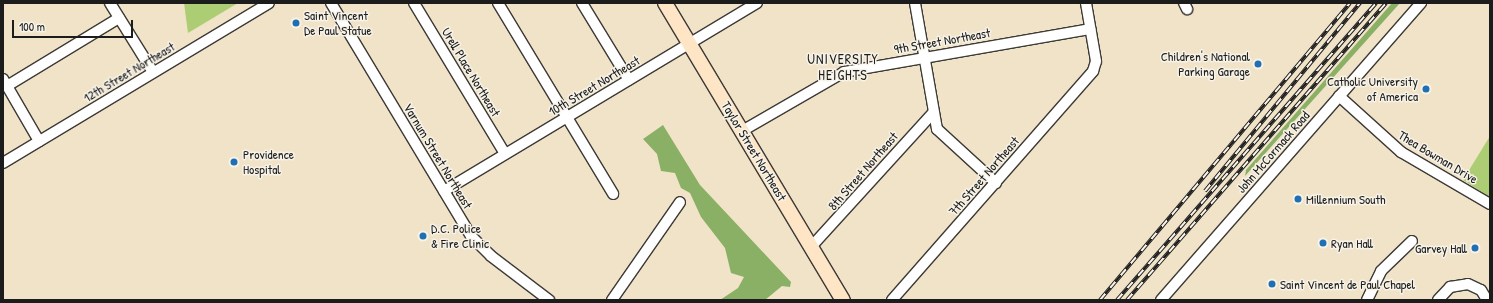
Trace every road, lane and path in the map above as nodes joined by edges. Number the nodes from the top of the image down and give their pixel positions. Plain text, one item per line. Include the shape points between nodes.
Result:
1 (110, 3) edge
2 (269, 3) edge
3 (331, 3) edge
4 (414, 3) edge
5 (498, 3) edge
6 (582, 3) edge
7 (665, 3) edge
8 (915, 3) edge
9 (1086, 3) edge
10 (1421, 3) edge
11 (752, 4) edge
12 (119, 18) junction
13 (1090, 29) junction
14 (690, 44) junction
15 (925, 58) junction
16 (153, 72) junction
17 (629, 80) junction
18 (5, 83) edge
19 (1339, 96) junction
20 (933, 113) junction
21 (567, 117) junction
22 (742, 131) junction
23 (39, 141) junction
24 (505, 154) junction
25 (3, 163) edge
26 (996, 183) junction
27 (444, 192) junction
28 (613, 194) dead end
29 (680, 202) dead end
30 (1490, 204) edge
31 (1412, 241) dead end
32 (812, 247) junction
33 (549, 300) edge
34 (612, 300) edge
35 (843, 300) edge
36 (892, 300) edge
37 (1161, 300) edge
38 (1366, 300) edge
39 (1438, 300) edge
40 (1487, 300) edge

1 - 12 street
2 - 16 street, 12th Street Northeast
3 - 27 street, Varnum Street Northeast
4 - 24 street, Urell Place Northeast
5 - 21 street
6 - 17 street
7 - 14 main road, Taylor Street Northeast
8 - 15 street
9 - 13 street
10 - 19 street, John McCormack Road
11 - 14 street, 10th Street Northeast
12 - 16 street
12 - 18 street
13 - 15 street, 9th Street Northeast
13 - 26 street, 7th Street Northeast via 1094,68
14 - 17 street, 10th Street Northeast
14 - 22 main road, Taylor Street Northeast
15 - 20 street
15 - 22 street, 9th Street Northeast via 840,73
16 - 23 street, 12th Street Northeast
17 - 21 street, 10th Street Northeast
18 - 23 street
19 - 30 street, Thea Bowman Drive via 1401,152
19 - 37 street, John McCormack Road
20 - 26 street via 943,138
20 - 32 street, 8th Street Northeast
21 - 24 street, 10th Street Northeast
21 - 28 street
22 - 32 main road, Taylor Street Northeast
23 - 25 street, 12th Street Northeast
24 - 27 street, 10th Street Northeast
26 - 36 street, 7th Street Northeast
27 - 33 street, Varnum Street Northeast via 480,246
29 - 34 street
31 - 38 street via 1381,271
32 - 35 main road, Taylor Street Northeast
39 - 40 street via 1450,287 1468,284 1481,290

